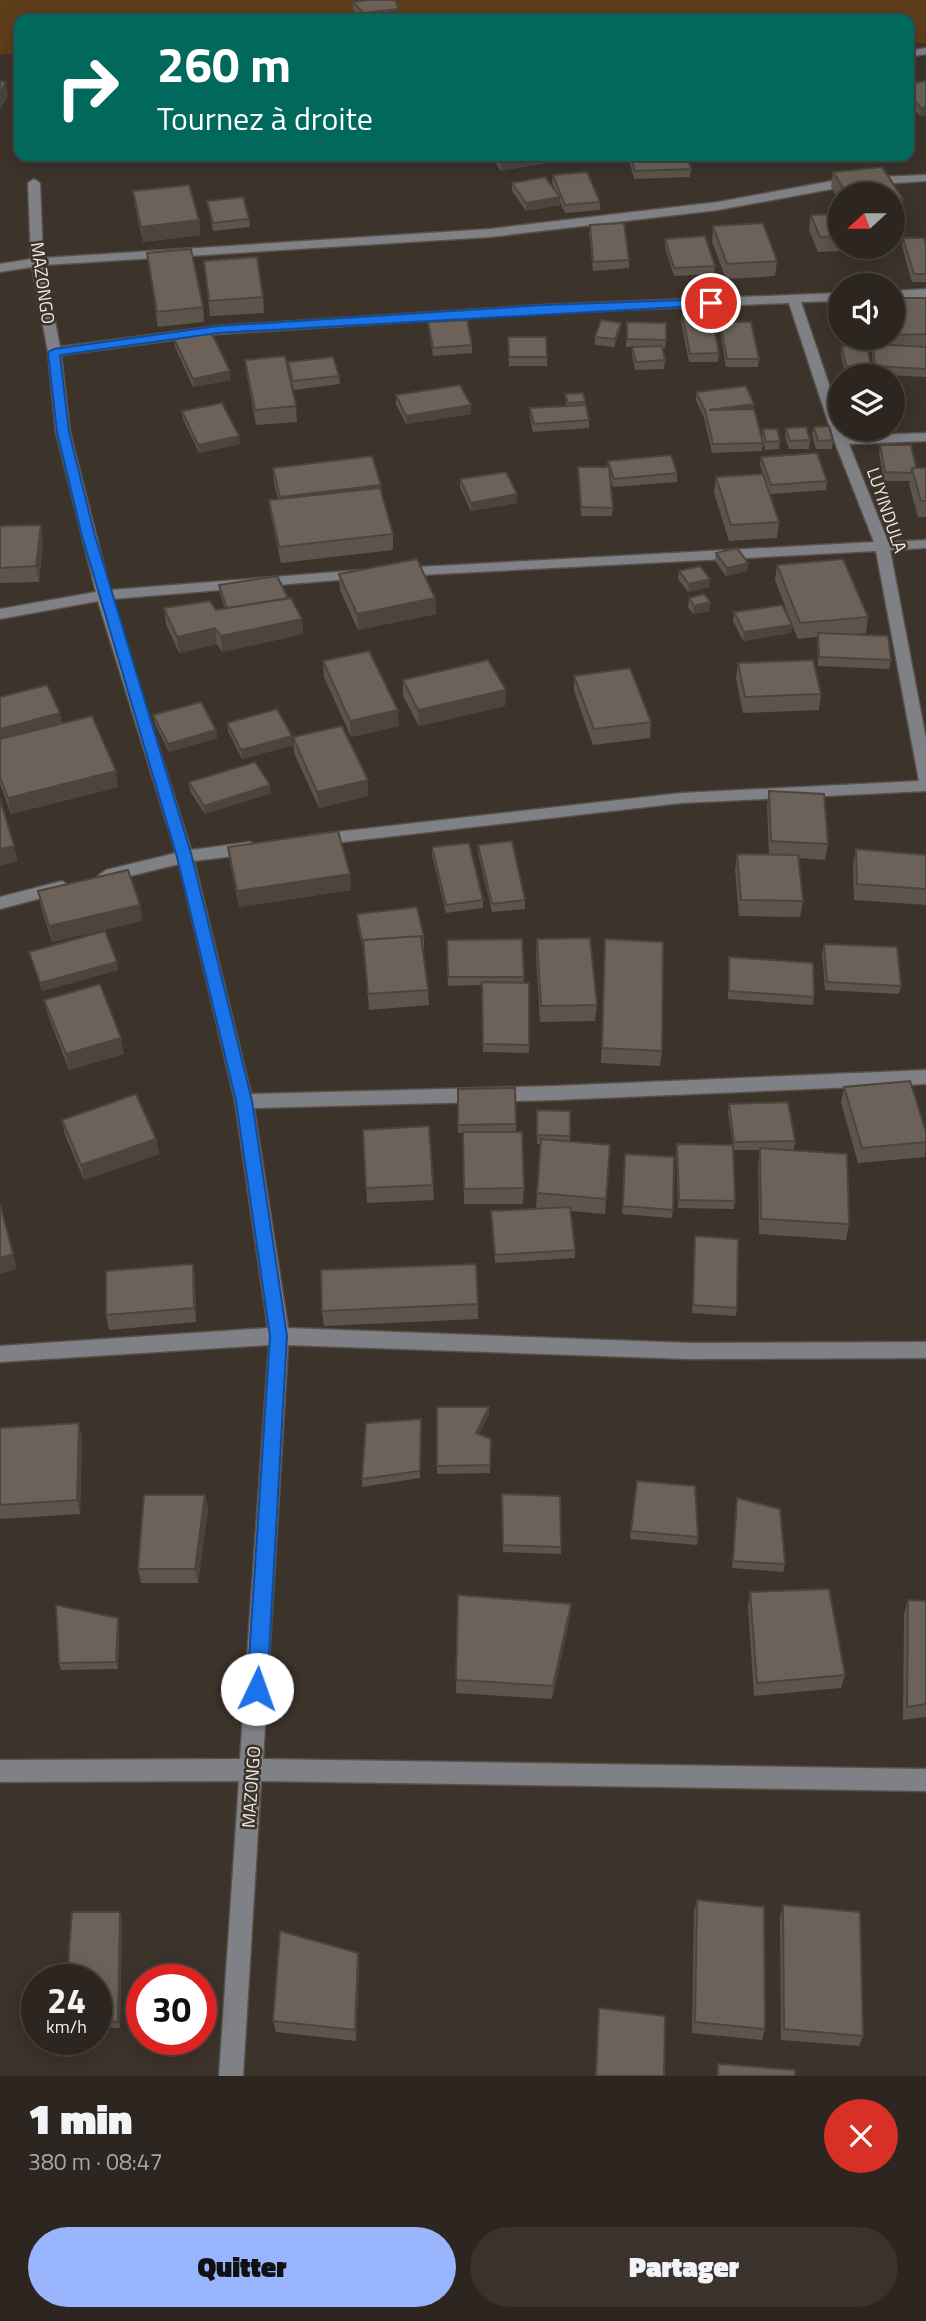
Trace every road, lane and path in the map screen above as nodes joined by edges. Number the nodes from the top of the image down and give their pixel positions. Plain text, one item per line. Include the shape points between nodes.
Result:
1 (926, 178) edge
2 (34, 183) dead end
3 (37, 262) junction
4 (0, 268) edge
5 (926, 293) edge
6 (905, 294) edge
7 (828, 298) edge
8 (794, 299) junction
9 (54, 352) junction
10 (828, 401) edge
11 (926, 437) edge
12 (905, 438) edge
13 (841, 441) edge
14 (926, 544) edge
15 (882, 545) junction
16 (104, 595) junction
17 (0, 614) edge
18 (926, 780) edge
19 (926, 786) edge
20 (294, 842) edge
21 (266, 845) edge
22 (185, 857) junction
23 (0, 903) edge
24 (926, 1077) edge
25 (244, 1101) junction
26 (279, 1336) junction
27 (926, 1350) edge
28 (0, 1354) edge
29 (252, 1770) junction
30 (0, 1771) edge
31 (926, 1780) edge
32 (231, 2076) edge

1 - 3 street via 848,182 718,206 490,233
2 - 3 street, MAZONGO
3 - 4 street
3 - 9 street, MAZONGO
5 - 6 street
7 - 8 street
8 - 9 street via 218,330
8 - 10 street, LUYINDULA
9 - 16 street, MAZONGO via 63,432
11 - 12 street
13 - 15 street, LUYINDULA
14 - 15 street
15 - 16 street via 268,580
15 - 18 street, LUYINDULA
16 - 17 street
16 - 22 street, MAZONGO
19 - 20 street via 681,798
21 - 22 street
22 - 23 street
22 - 25 street, MAZONGO
24 - 25 street
25 - 26 street, MAZONGO
26 - 27 street via 690,1351
26 - 28 street
26 - 29 street, MAZONGO
29 - 30 street
29 - 31 street
29 - 32 street, MAZONGO

